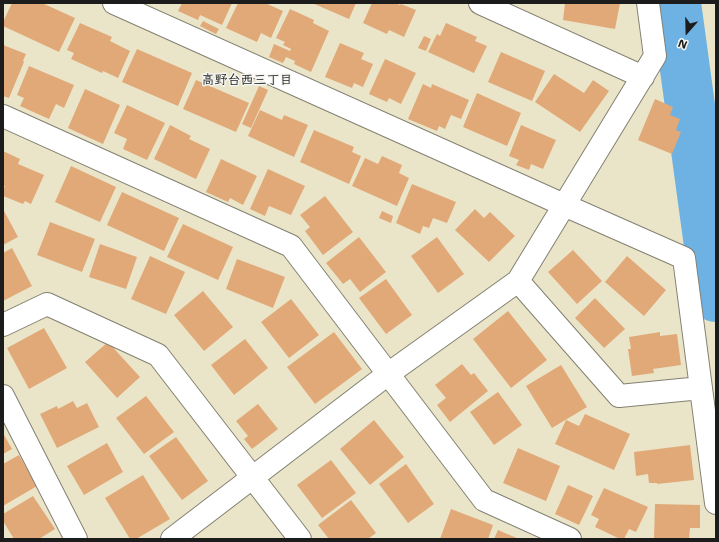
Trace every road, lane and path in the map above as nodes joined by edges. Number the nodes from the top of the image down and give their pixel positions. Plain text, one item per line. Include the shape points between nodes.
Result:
1 (114, 3) edge
2 (480, 3) edge
3 (648, 3) edge
4 (643, 77) junction
5 (3, 116) edge
6 (564, 205) junction
7 (518, 281) junction
8 (3, 325) edge
9 (388, 374) junction
10 (701, 388) junction
11 (3, 396) edge
12 (253, 478) junction
13 (716, 503) edge
14 (76, 539) edge
15 (172, 539) edge
16 (300, 539) edge
17 (570, 539) edge

1 - 6 street
2 - 4 street
3 - 4 street via 655,56
4 - 6 street
5 - 9 street via 291,246
6 - 7 street
6 - 10 street via 684,258
7 - 9 street
7 - 10 street via 619,396
8 - 12 street via 46,304 158,355
9 - 12 street
9 - 17 street via 484,500
10 - 13 street
11 - 14 street
12 - 15 street
12 - 16 street

